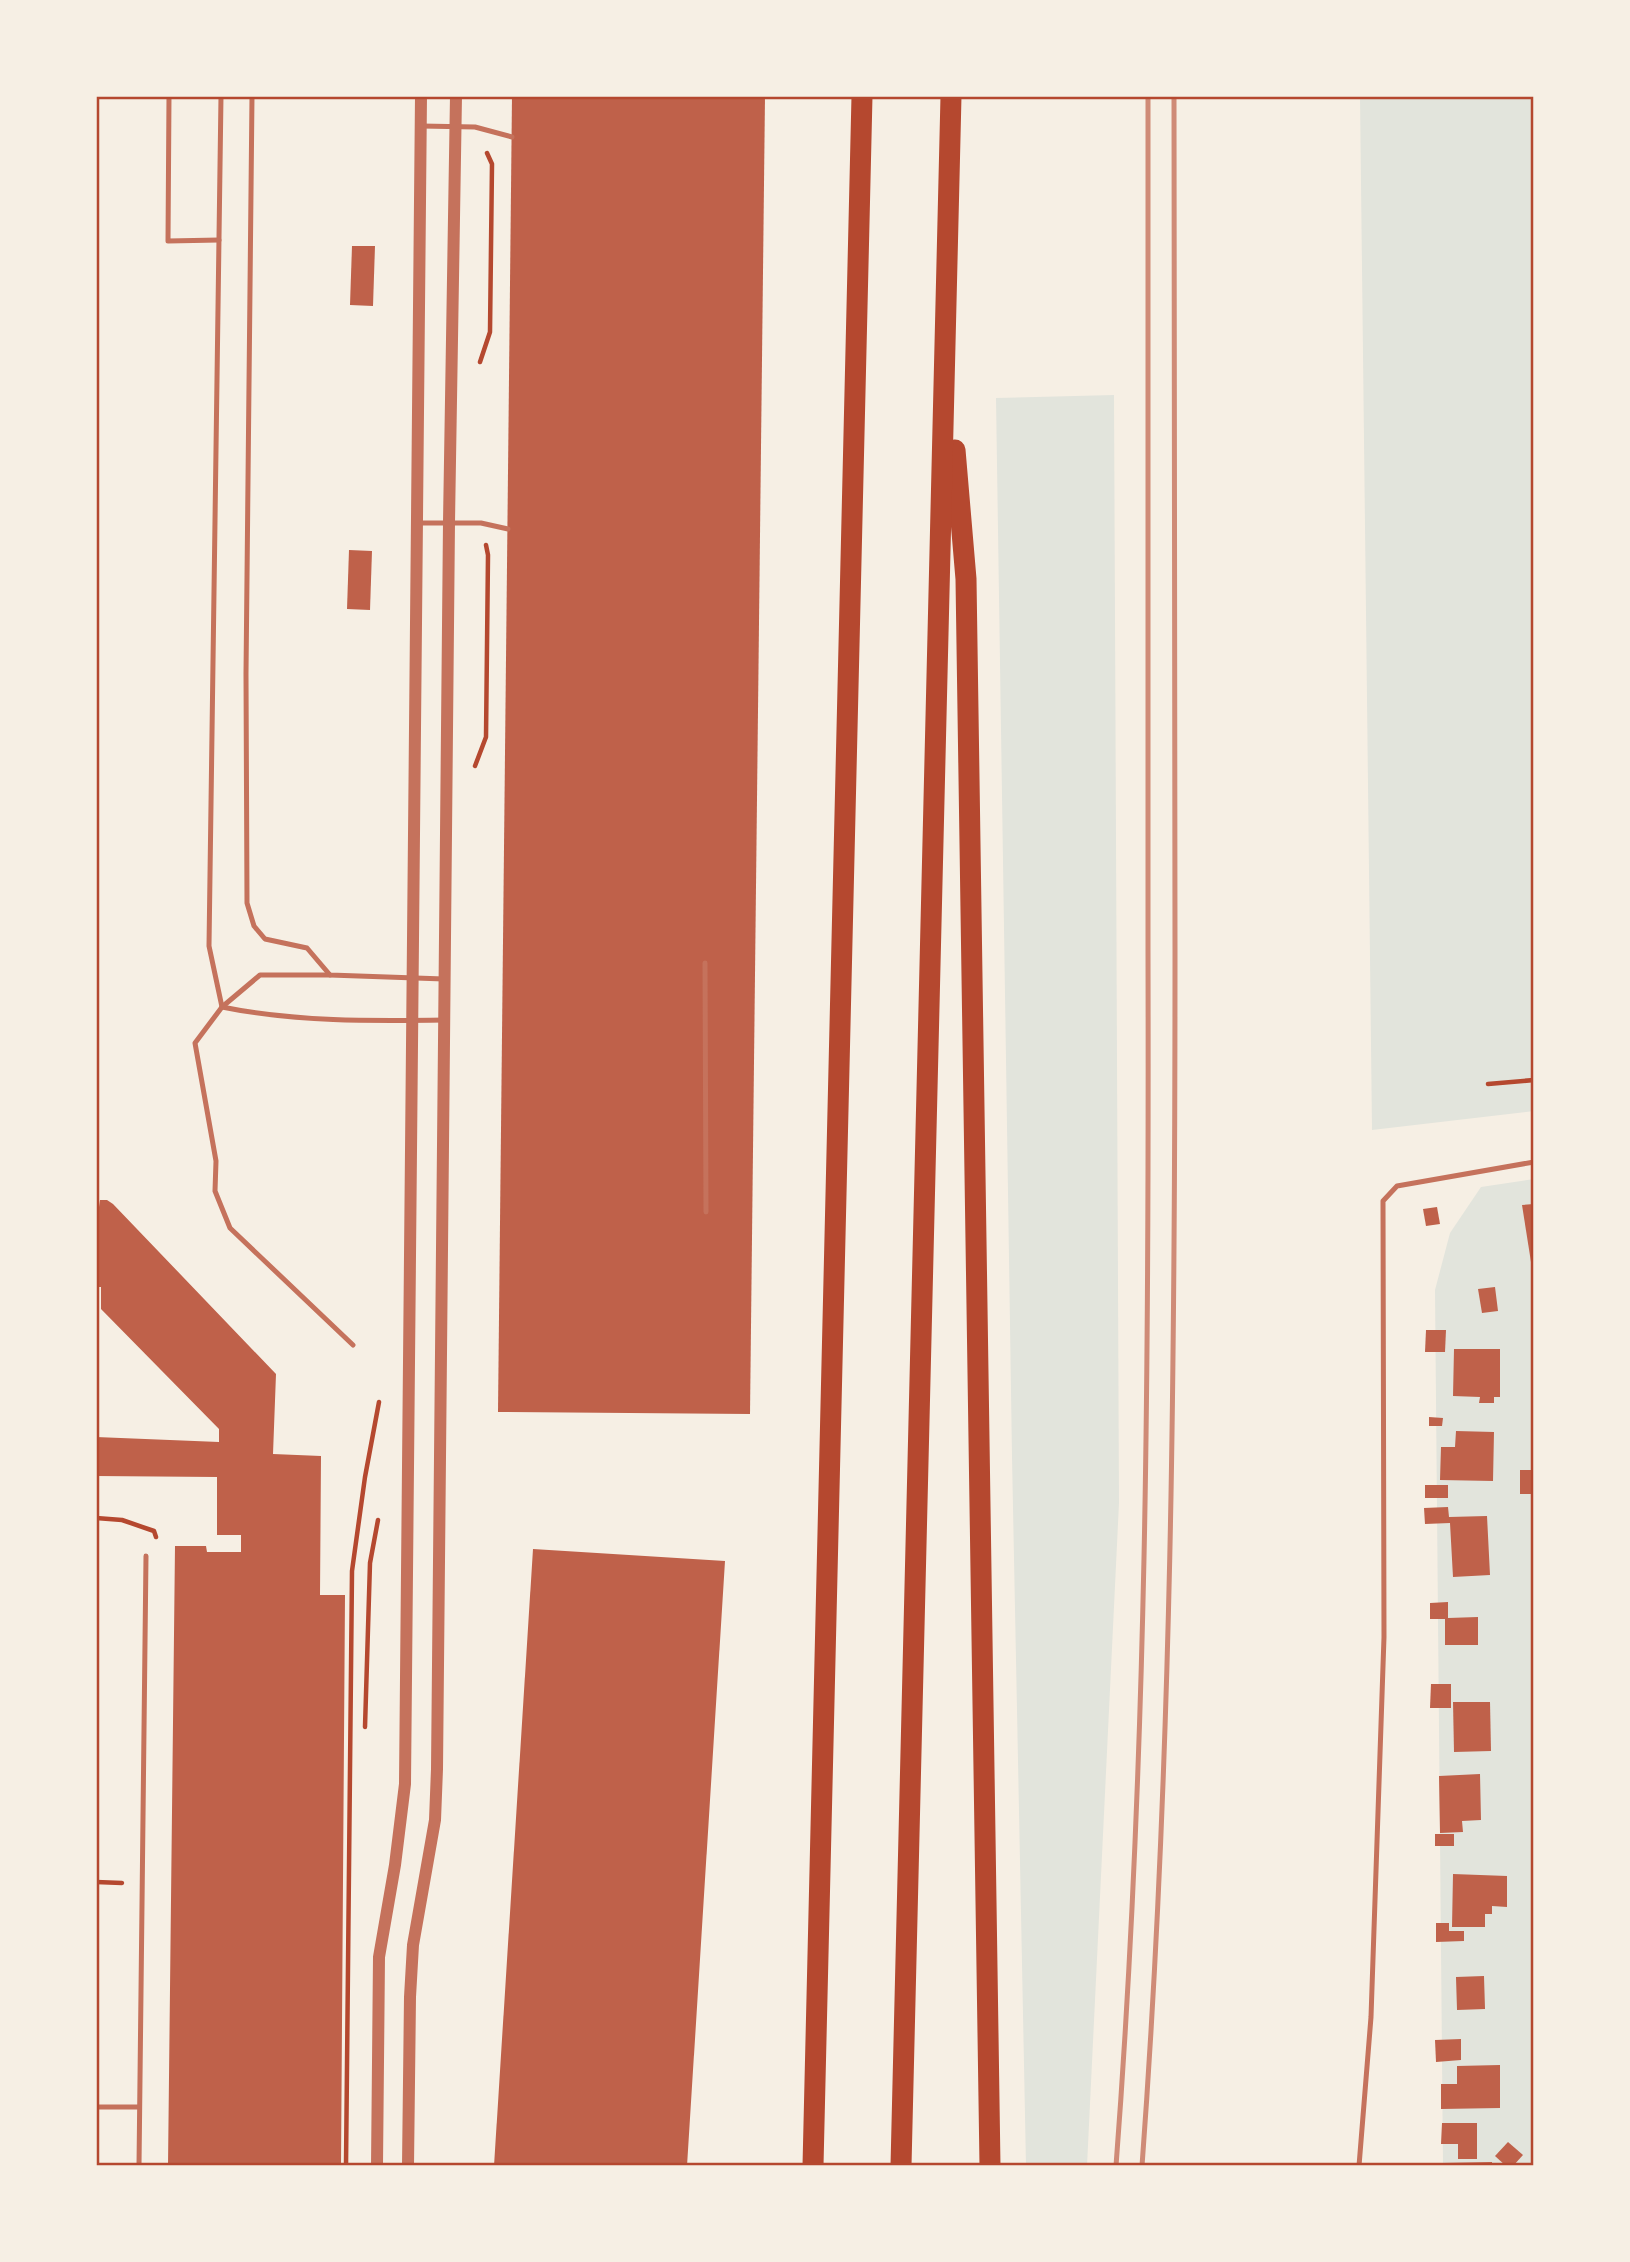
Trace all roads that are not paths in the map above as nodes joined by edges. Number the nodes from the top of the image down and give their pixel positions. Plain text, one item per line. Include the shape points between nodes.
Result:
1 (169, 96) edge
2 (221, 96) edge
3 (252, 96) edge
4 (421, 96) edge
5 (456, 96) edge
6 (862, 96) edge
7 (951, 96) edge
8 (421, 125) junction
9 (456, 126) junction
10 (512, 137) dead end
11 (219, 240) junction
12 (946, 340) junction
13 (449, 522) junction
14 (417, 523) junction
15 (508, 529) dead end
16 (705, 963) dead end
17 (330, 975) junction
18 (412, 978) junction
19 (446, 979) junction
20 (222, 1007) junction
21 (412, 1020) junction
22 (446, 1020) junction
23 (1534, 1162) edge
24 (706, 1212) dead end
25 (353, 1345) dead end
26 (146, 1556) dead end
27 (96, 2107) edge
28 (139, 2107) junction
29 (139, 2166) edge
30 (377, 2166) edge
31 (408, 2166) edge
32 (813, 2166) edge
33 (901, 2166) edge
34 (990, 2166) edge
35 (1359, 2166) edge

1 - 11 lane via 167,241
2 - 11 lane
3 - 17 lane via 247,902 254,926 265,939 307,948
4 - 8 street
5 - 9 street
6 - 32 highway
7 - 12 highway
8 - 9 lane
8 - 14 street
9 - 10 lane
9 - 13 street
11 - 20 lane via 209,946
12 - 33 highway
12 - 34 highway via 966,579
13 - 14 lane
13 - 15 lane
13 - 19 street
14 - 18 street
16 - 24 lane
17 - 18 lane
17 - 20 lane via 260,975
18 - 19 lane
18 - 21 street
19 - 22 street
20 - 21 lane via 263,1016
20 - 25 lane via 195,1043 216,1161 215,1191 230,1228
21 - 22 lane
21 - 30 street via 405,1784 379,1957
22 - 31 street via 437,1769 435,1820 413,1945
23 - 35 lane via 1397,1186 1383,1201 1384,1637 1371,2017
26 - 28 lane
27 - 28 lane
28 - 29 lane

